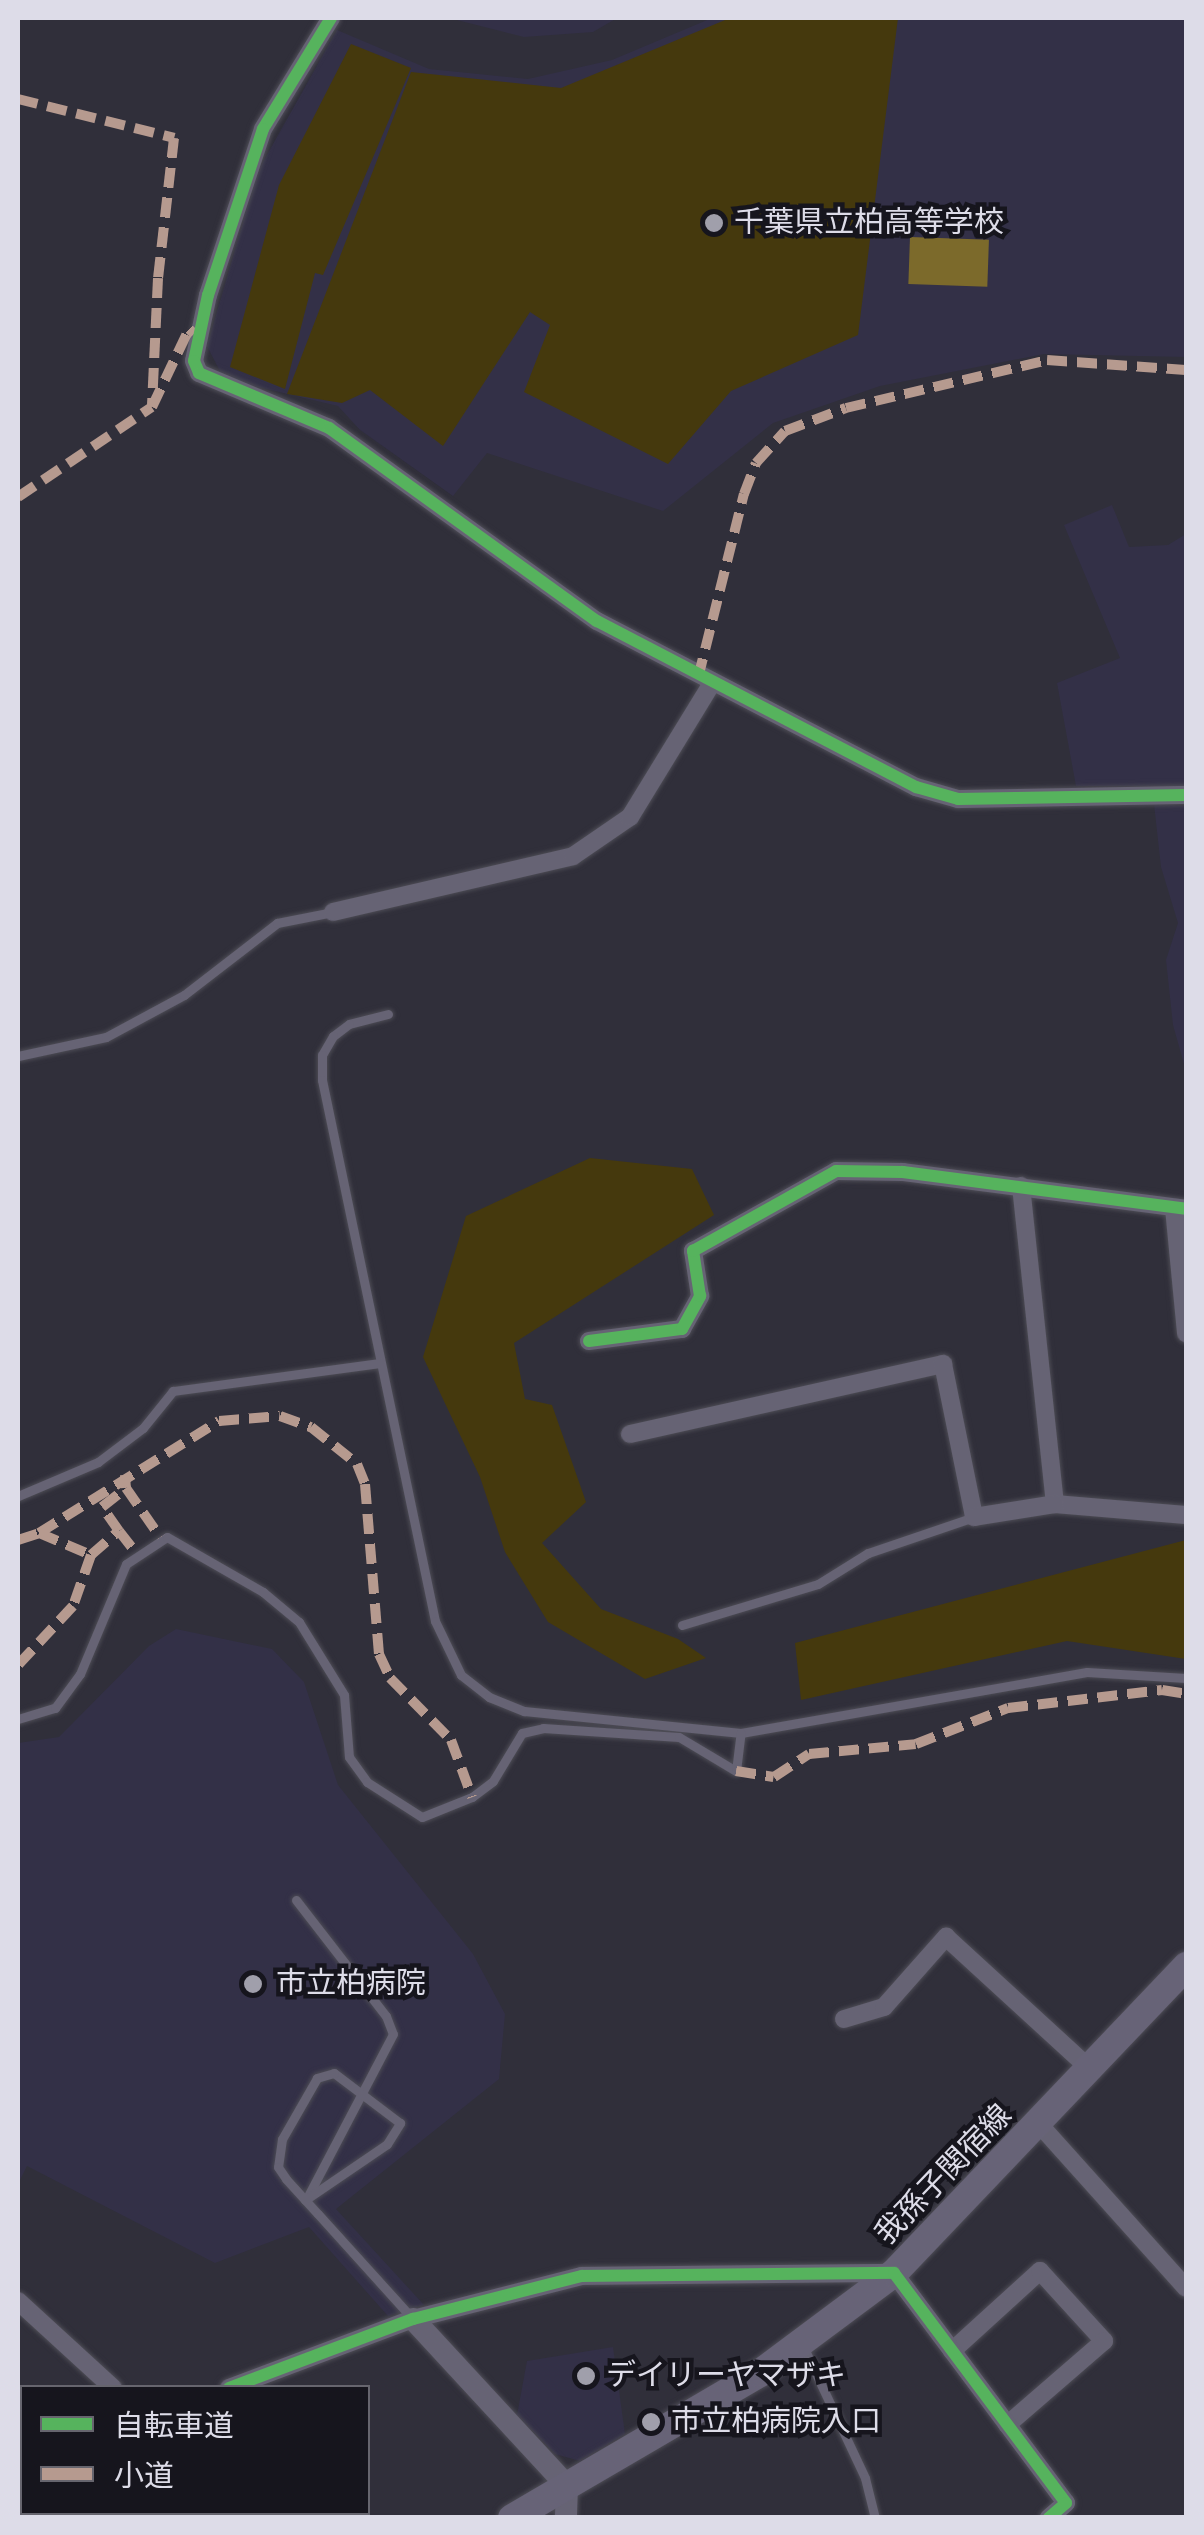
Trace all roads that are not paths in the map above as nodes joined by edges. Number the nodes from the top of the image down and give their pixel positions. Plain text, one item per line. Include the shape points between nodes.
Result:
1 (331, 18) edge
2 (711, 685) junction
3 (1186, 795) edge
4 (333, 912) joint
5 (388, 1014) dead end
6 (18, 1056) edge
7 (1021, 1186) junction
8 (1180, 1209) edge
9 (1186, 1333) edge
10 (589, 1342) dead end
11 (379, 1363) junction
12 (630, 1434) dead end
13 (18, 1496) edge
14 (1054, 1504) junction
15 (1186, 1515) edge
16 (974, 1517) junction
17 (682, 1625) dead end
18 (1186, 1678) edge
19 (18, 1719) edge
20 (740, 1733) junction
21 (296, 1900) dead end
22 (1186, 1966) edge
23 (844, 2019) dead end
24 (1090, 2069) junction
25 (363, 2093) junction
26 (1038, 2124) junction
27 (305, 2200) junction
28 (894, 2274) junction
29 (1186, 2288) edge
30 (18, 2301) edge
31 (413, 2318) junction
32 (802, 2344) junction
33 (952, 2352) junction
34 (110, 2385) edge
35 (237, 2385) edge
36 (1007, 2424) junction
37 (568, 2486) junction
38 (512, 2518) edge
39 (566, 2518) edge
40 (875, 2518) edge
41 (1049, 2518) edge

1 - 2 street via 263,129 208,296 194,361 199,373 362,448 597,622
2 - 3 street via 852,758 958,799
2 - 4 street via 630,817 573,856
4 - 6 lane via 277,923 184,995 106,1036
5 - 11 lane via 349,1024 322,1054
7 - 8 street
7 - 10 street via 836,1172 693,1252 700,1296 682,1329
7 - 14 street
8 - 9 street
11 - 13 lane via 173,1391 144,1428 98,1462
11 - 20 lane via 435,1621 461,1675 488,1697 524,1710
12 - 16 street via 942,1364
14 - 15 street
14 - 16 street
16 - 17 lane via 868,1552 818,1584
18 - 20 lane via 1087,1672
19 - 20 lane via 55,1708 80,1674 126,1564 167,1537 263,1592 299,1622 344,1695 349,1757 367,1782 422,1817 472,1798 493,1781 522,1734 543,1728 679,1737 736,1771
21 - 25 lane via 393,2034
22 - 24 main road, 我孫子関宿線
23 - 24 street via 884,2007 946,1937
24 - 26 main road, 我孫子関宿線
25 - 27 lane
25 - 27 lane via 395,2115 396,2137
25 - 27 lane via 325,2073 282,2139 278,2167
26 - 28 main road, 我孫子関宿線
26 - 29 street
27 - 31 lane
28 - 31 street via 582,2276
28 - 32 main road, 我孫子関宿線
28 - 33 street
30 - 34 street
31 - 35 street
31 - 37 street
32 - 37 main road, 我孫子関宿線
32 - 40 lane via 865,2478
33 - 36 street
33 - 36 street via 1040,2272 1104,2342
36 - 41 street via 1066,2503
37 - 38 main road, 我孫子関宿線
37 - 39 street

